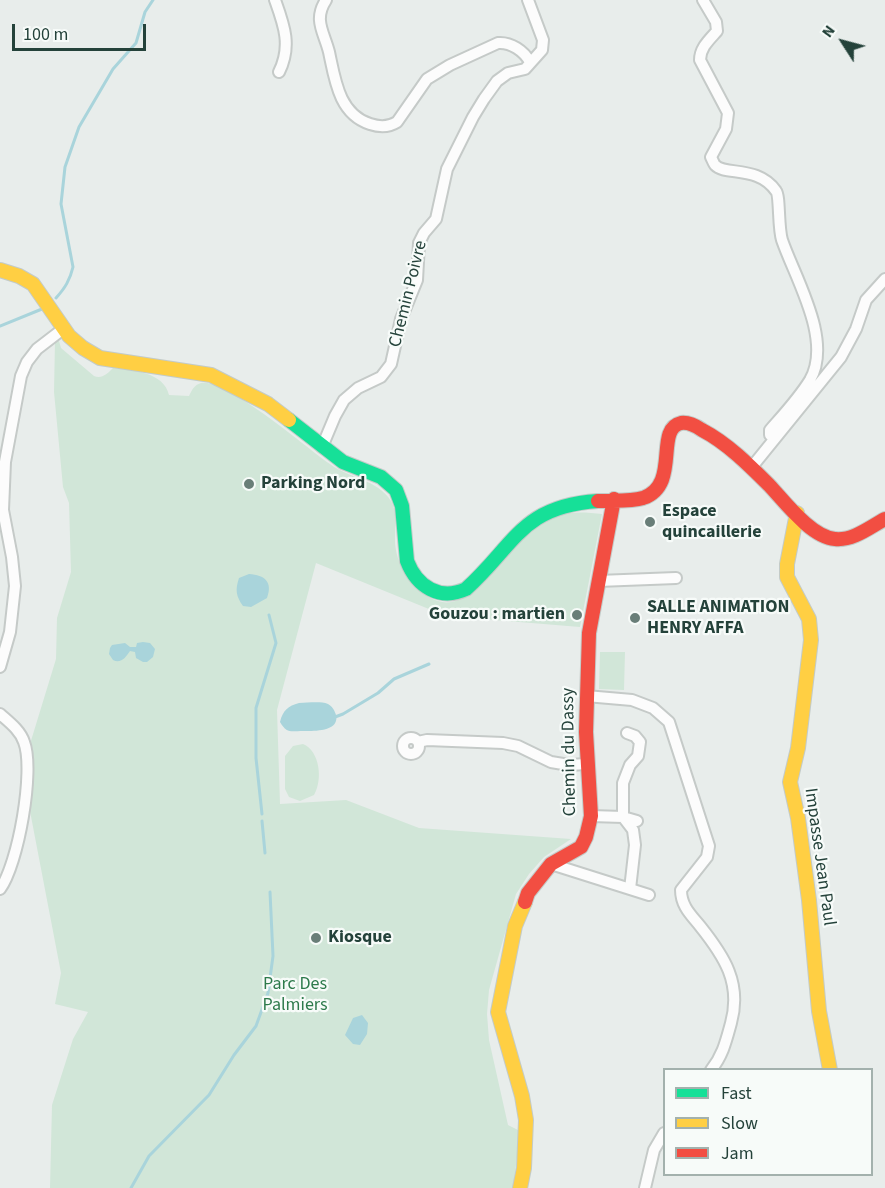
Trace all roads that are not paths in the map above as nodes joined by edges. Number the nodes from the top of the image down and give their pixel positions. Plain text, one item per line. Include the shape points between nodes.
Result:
1 (275, 0) edge
2 (326, 0) edge
3 (528, 0) edge
4 (703, 0) edge
5 (530, 62) junction
6 (279, 72) dead end
7 (0, 270) edge
8 (885, 279) edge
9 (63, 329) junction
10 (774, 438) junction
11 (322, 447) junction
12 (751, 468) junction
13 (614, 500) junction
14 (797, 513) junction
15 (885, 519) edge
16 (676, 578) dead end
17 (598, 581) junction
18 (0, 667) edge
19 (586, 696) junction
20 (0, 714) edge
21 (627, 733) dead end
22 (418, 742) dead end
23 (586, 764) junction
24 (591, 816) junction
25 (623, 817) junction
26 (637, 820) dead end
27 (551, 864) junction
28 (0, 889) edge
29 (630, 889) junction
30 (649, 895) dead end
31 (712, 1068) edge
32 (830, 1068) edge
33 (663, 1135) edge
34 (520, 1188) edge
35 (645, 1188) edge

1 - 6 street via 286,32 284,62
2 - 5 street via 319,24 340,98 353,115 376,126 397,122 420,88 438,71 498,43 508,43
3 - 5 street via 543,40 542,50
4 - 10 street via 716,21 717,31 700,53 700,60 728,113 726,129 711,157 714,165 755,174 776,191 779,231 813,318 815,366 811,378 770,430
5 - 11 street, Chemin Poivre via 525,69 502,77 473,117 447,169 439,214 420,243 417,280 401,319 391,364 381,377 358,388 345,400
7 - 9 street via 31,282
8 - 10 street via 866,300 841,357
9 - 11 street via 76,344 100,358 211,375 232,384 268,404
9 - 18 street via 37,349 21,376 5,462 3,510 15,586 10,632
10 - 12 street
11 - 13 street via 343,462 381,477 396,490 402,506 410,569 422,584 442,594 457,593 474,583 516,534 538,516 574,501
12 - 13 street via 696,424 681,423 668,433 662,486 649,497
12 - 14 street
13 - 17 street, Chemin du Dassy
14 - 15 street via 825,538 835,540 846,539
14 - 32 street, Impasse Jean Paul via 786,578 809,619 811,640 790,782
16 - 17 street
17 - 19 street, Chemin du Dassy via 589,633
19 - 23 street, Chemin du Dassy
19 - 31 street via 632,700 653,708 669,722 709,846 707,857 681,890 682,902 729,968 734,992 734,1014 724,1050
20 - 28 street via 25,743 27,774 24,814 11,867
21 - 25 street via 638,738 640,751 625,773
22 - 23 street via 503,743 519,746 550,762
23 - 24 street, Chemin du Dassy
24 - 25 street
24 - 27 street, Chemin du Dassy via 581,847
25 - 26 street
25 - 29 street via 634,838
27 - 29 street
27 - 34 street, Chemin du Dassy via 528,893 515,926 498,1012 526,1120
29 - 30 street
33 - 35 street via 654,1150

